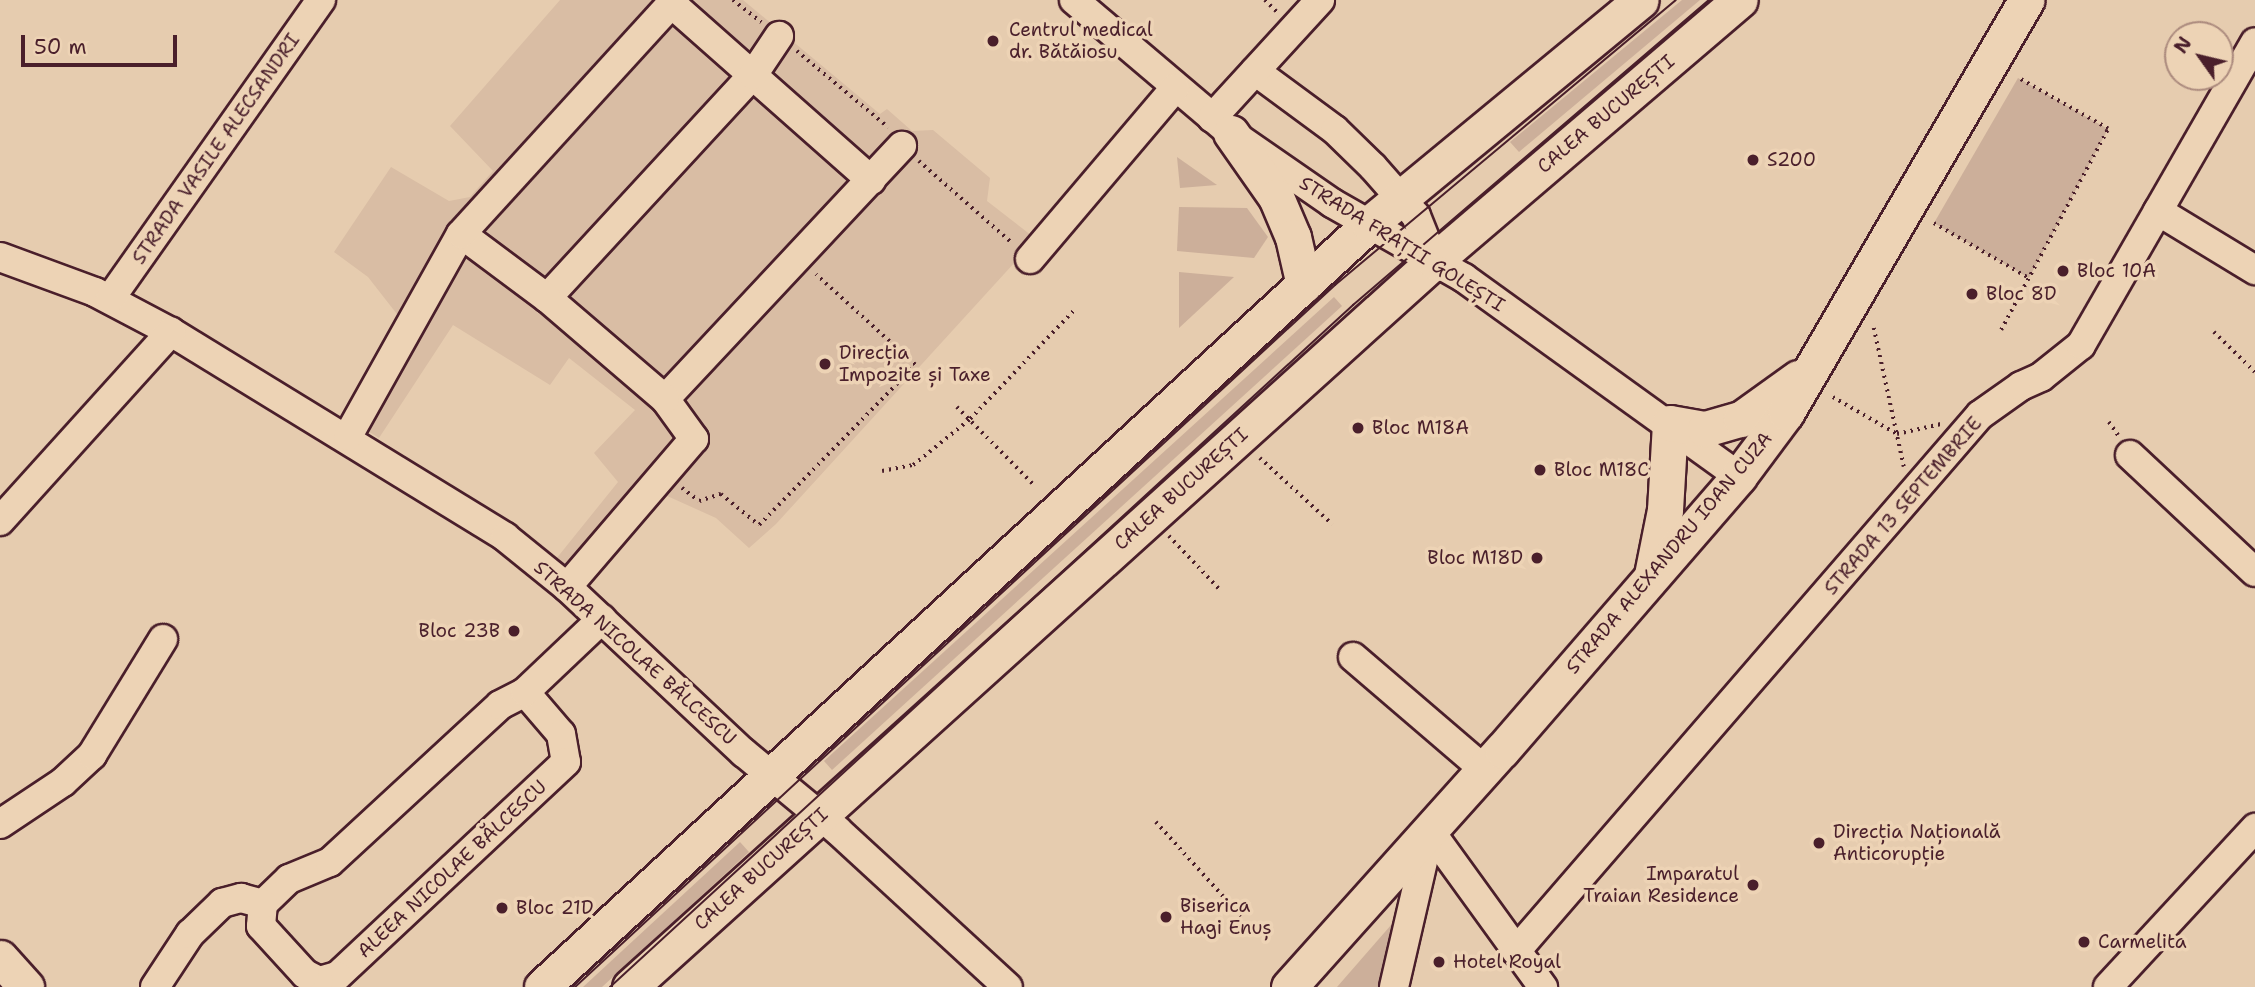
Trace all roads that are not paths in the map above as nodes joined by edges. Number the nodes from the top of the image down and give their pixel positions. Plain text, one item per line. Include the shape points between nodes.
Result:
1 (321, 0) edge
2 (1074, 0) edge
3 (1320, 0) edge
4 (1641, 0) edge
5 (1740, 0) edge
6 (2026, 0) edge
7 (674, 2) edge
8 (779, 36) dead end
9 (2255, 43) edge
10 (1255, 71) junction
11 (752, 75) junction
12 (1175, 88) junction
13 (1221, 125) junction
14 (902, 146) dead end
15 (870, 180) junction
16 (1400, 196) junction
17 (2158, 211) junction
18 (1369, 224) junction
19 (461, 234) junction
20 (0, 257) edge
21 (1030, 259) dead end
22 (1434, 261) junction
23 (2255, 270) edge
24 (1304, 285) junction
25 (547, 298) junction
26 (110, 299) junction
27 (171, 332) junction
28 (1819, 361) junction
29 (665, 399) junction
30 (1670, 423) junction
31 (348, 436) junction
32 (2130, 455) dead end
33 (1739, 476) junction
34 (0, 521) edge
35 (2255, 572) edge
36 (1652, 575) junction
37 (567, 586) junction
38 (602, 619) junction
39 (163, 639) dead end
40 (1353, 657) dead end
41 (524, 692) junction
42 (1485, 770) junction
43 (772, 776) junction
44 (820, 816) junction
45 (0, 824) edge
46 (2255, 828) edge
47 (1430, 831) junction
48 (263, 904) junction
49 (1516, 951) junction
50 (0, 958) edge
51 (1539, 986) edge
52 (26, 987) edge
53 (155, 987) edge
54 (542, 987) edge
55 (632, 987) edge
56 (1008, 987) edge
57 (1289, 987) edge
58 (1394, 987) edge
59 (2108, 987) edge

1 - 26 street, STRADA VASILE ALECSANDRI
2 - 12 street, STRADA FRAȚII GOLEȘTI
3 - 10 street
4 - 16 main road
5 - 22 main road, CALEA BUCUREȘTI
6 - 28 main road, STRADA ALEXANDRU IOAN CUZA
7 - 11 street
7 - 19 street
8 - 11 street
9 - 17 street, STRADA 13 SEPTEMBRIE
10 - 13 street
10 - 16 street via 1335,130
11 - 15 street
11 - 25 street
12 - 13 street, STRADA FRAȚII GOLEȘTI
12 - 21 street
13 - 18 street, STRADA FRAȚII GOLEȘTI
13 - 24 main road via 1276,197 1293,237
14 - 15 street
15 - 29 street
16 - 18 main road
16 - 22 street via 1416,216
17 - 23 street
17 - 49 street, STRADA 13 SEPTEMBRIE via 2081,345 1980,415
18 - 22 street, STRADA FRAȚII GOLEȘTI
18 - 24 main road
19 - 25 street
19 - 31 street
20 - 26 street, STRADA NICOLAE BĂLCESCU
22 - 30 street, STRADA FRAȚII GOLEȘTI
22 - 44 main road, CALEA BUCUREȘTI
24 - 43 main road
25 - 29 street
26 - 27 street, STRADA NICOLAE BĂLCESCU
27 - 31 street, STRADA NICOLAE BĂLCESCU
27 - 34 street
28 - 30 main road via 1741,419 1705,429
28 - 33 main road, STRADA ALEXANDRU IOAN CUZA
29 - 37 street via 694,439
30 - 33 street, STRADA FRAȚII GOLEȘTI
30 - 36 main road via 1665,510
31 - 37 street, STRADA NICOLAE BĂLCESCU via 505,537
32 - 35 street
33 - 36 main road, STRADA ALEXANDRU IOAN CUZA
36 - 42 main road, STRADA ALEXANDRU IOAN CUZA
37 - 38 street, STRADA NICOLAE BĂLCESCU
38 - 41 street
38 - 43 street, STRADA NICOLAE BĂLCESCU
39 - 45 street via 92,755 63,782
40 - 42 street
41 - 48 street via 500,705 330,862 289,879
41 - 48 street, ALEEA NICOLAE BĂLCESCU via 561,734 566,762 337,976 319,981 305,974 261,926
42 - 47 main road, STRADA ALEXANDRU IOAN CUZA
43 - 44 street, STRADA NICOLAE BĂLCESCU
43 - 54 main road
44 - 55 main road, CALEA BUCUREȘTI
44 - 56 street, STRADA NICOLAE BĂLCESCU
46 - 59 street
47 - 49 street
47 - 57 main road, STRADA ALEXANDRU IOAN CUZA
47 - 58 street
48 - 53 street via 242,898 222,903 190,934
49 - 51 street
50 - 52 main road

